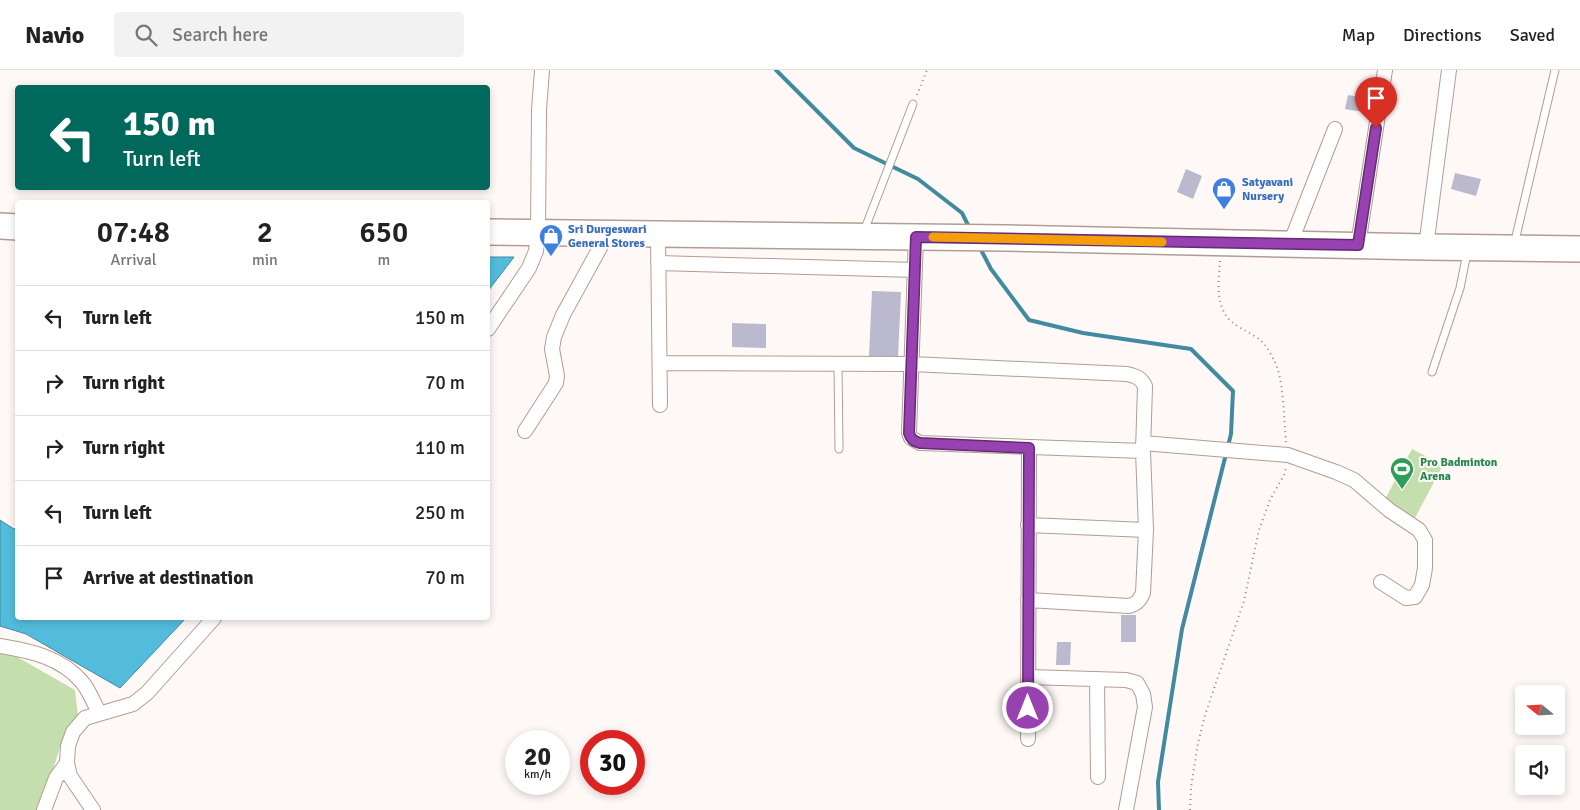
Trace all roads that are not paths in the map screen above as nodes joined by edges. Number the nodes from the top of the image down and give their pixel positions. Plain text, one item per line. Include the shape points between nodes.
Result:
1 (542, 70) edge
2 (1385, 70) edge
3 (1449, 70) edge
4 (1555, 70) edge
5 (913, 104) road end
6 (1335, 129) dead end
7 (0, 226) edge
8 (15, 227) edge
9 (490, 232) edge
10 (538, 232) junction
11 (608, 233) junction
12 (658, 234) junction
13 (862, 236) junction
14 (916, 237) junction
15 (1290, 244) junction
16 (1358, 245) junction
17 (1426, 247) junction
18 (1468, 248) junction
19 (1514, 248) junction
20 (1580, 248) edge
21 (658, 263) junction
22 (915, 270) junction
23 (490, 326) edge
24 (660, 363) junction
25 (912, 364) junction
26 (838, 365) junction
27 (1432, 372) dead end
28 (660, 405) dead end
29 (525, 431) dead end
30 (1143, 447) junction
31 (1029, 448) junction
32 (840, 449) dead end
33 (1028, 525) junction
34 (1146, 530) junction
35 (1381, 582) dead end
36 (1028, 600) junction
37 (212, 620) edge
38 (0, 646) edge
39 (1028, 677) junction
40 (1097, 679) junction
41 (99, 713) junction
42 (1028, 739) dead end
43 (67, 763) junction
44 (1098, 777) dead end
45 (44, 810) edge
46 (93, 810) edge
47 (1126, 810) edge

1 - 10 street
2 - 16 street
3 - 17 street
4 - 19 lane
5 - 13 lane
6 - 15 street
7 - 8 highway
9 - 10 highway
10 - 11 highway
10 - 23 street via 536,251 529,268
11 - 12 highway
11 - 29 street via 562,315 552,348 556,383
12 - 13 highway
12 - 21 street
13 - 14 highway
14 - 15 highway
14 - 22 street
15 - 16 highway
16 - 17 highway
17 - 18 highway
18 - 19 highway
18 - 27 lane via 1460,288
19 - 20 highway
21 - 22 street
21 - 24 street
22 - 25 street
24 - 26 street
24 - 28 street
25 - 26 street
25 - 30 street via 1135,376 1142,379 1145,386
25 - 31 street via 909,433 915,442
26 - 32 lane
30 - 31 street
30 - 34 street
30 - 35 street via 1288,455 1354,480 1419,530 1425,540 1425,568 1422,585 1415,597 1406,598
31 - 33 street
33 - 34 street
33 - 36 street
34 - 36 street via 1143,592 1135,604
36 - 39 street
37 - 41 street via 147,693 132,704
38 - 41 street via 32,652 66,666 82,682
39 - 40 street
39 - 42 street
40 - 44 street
40 - 47 street via 1138,683 1143,694 1145,708
41 - 43 street via 84,718 73,732
43 - 45 street via 56,778
43 - 46 street via 70,776

